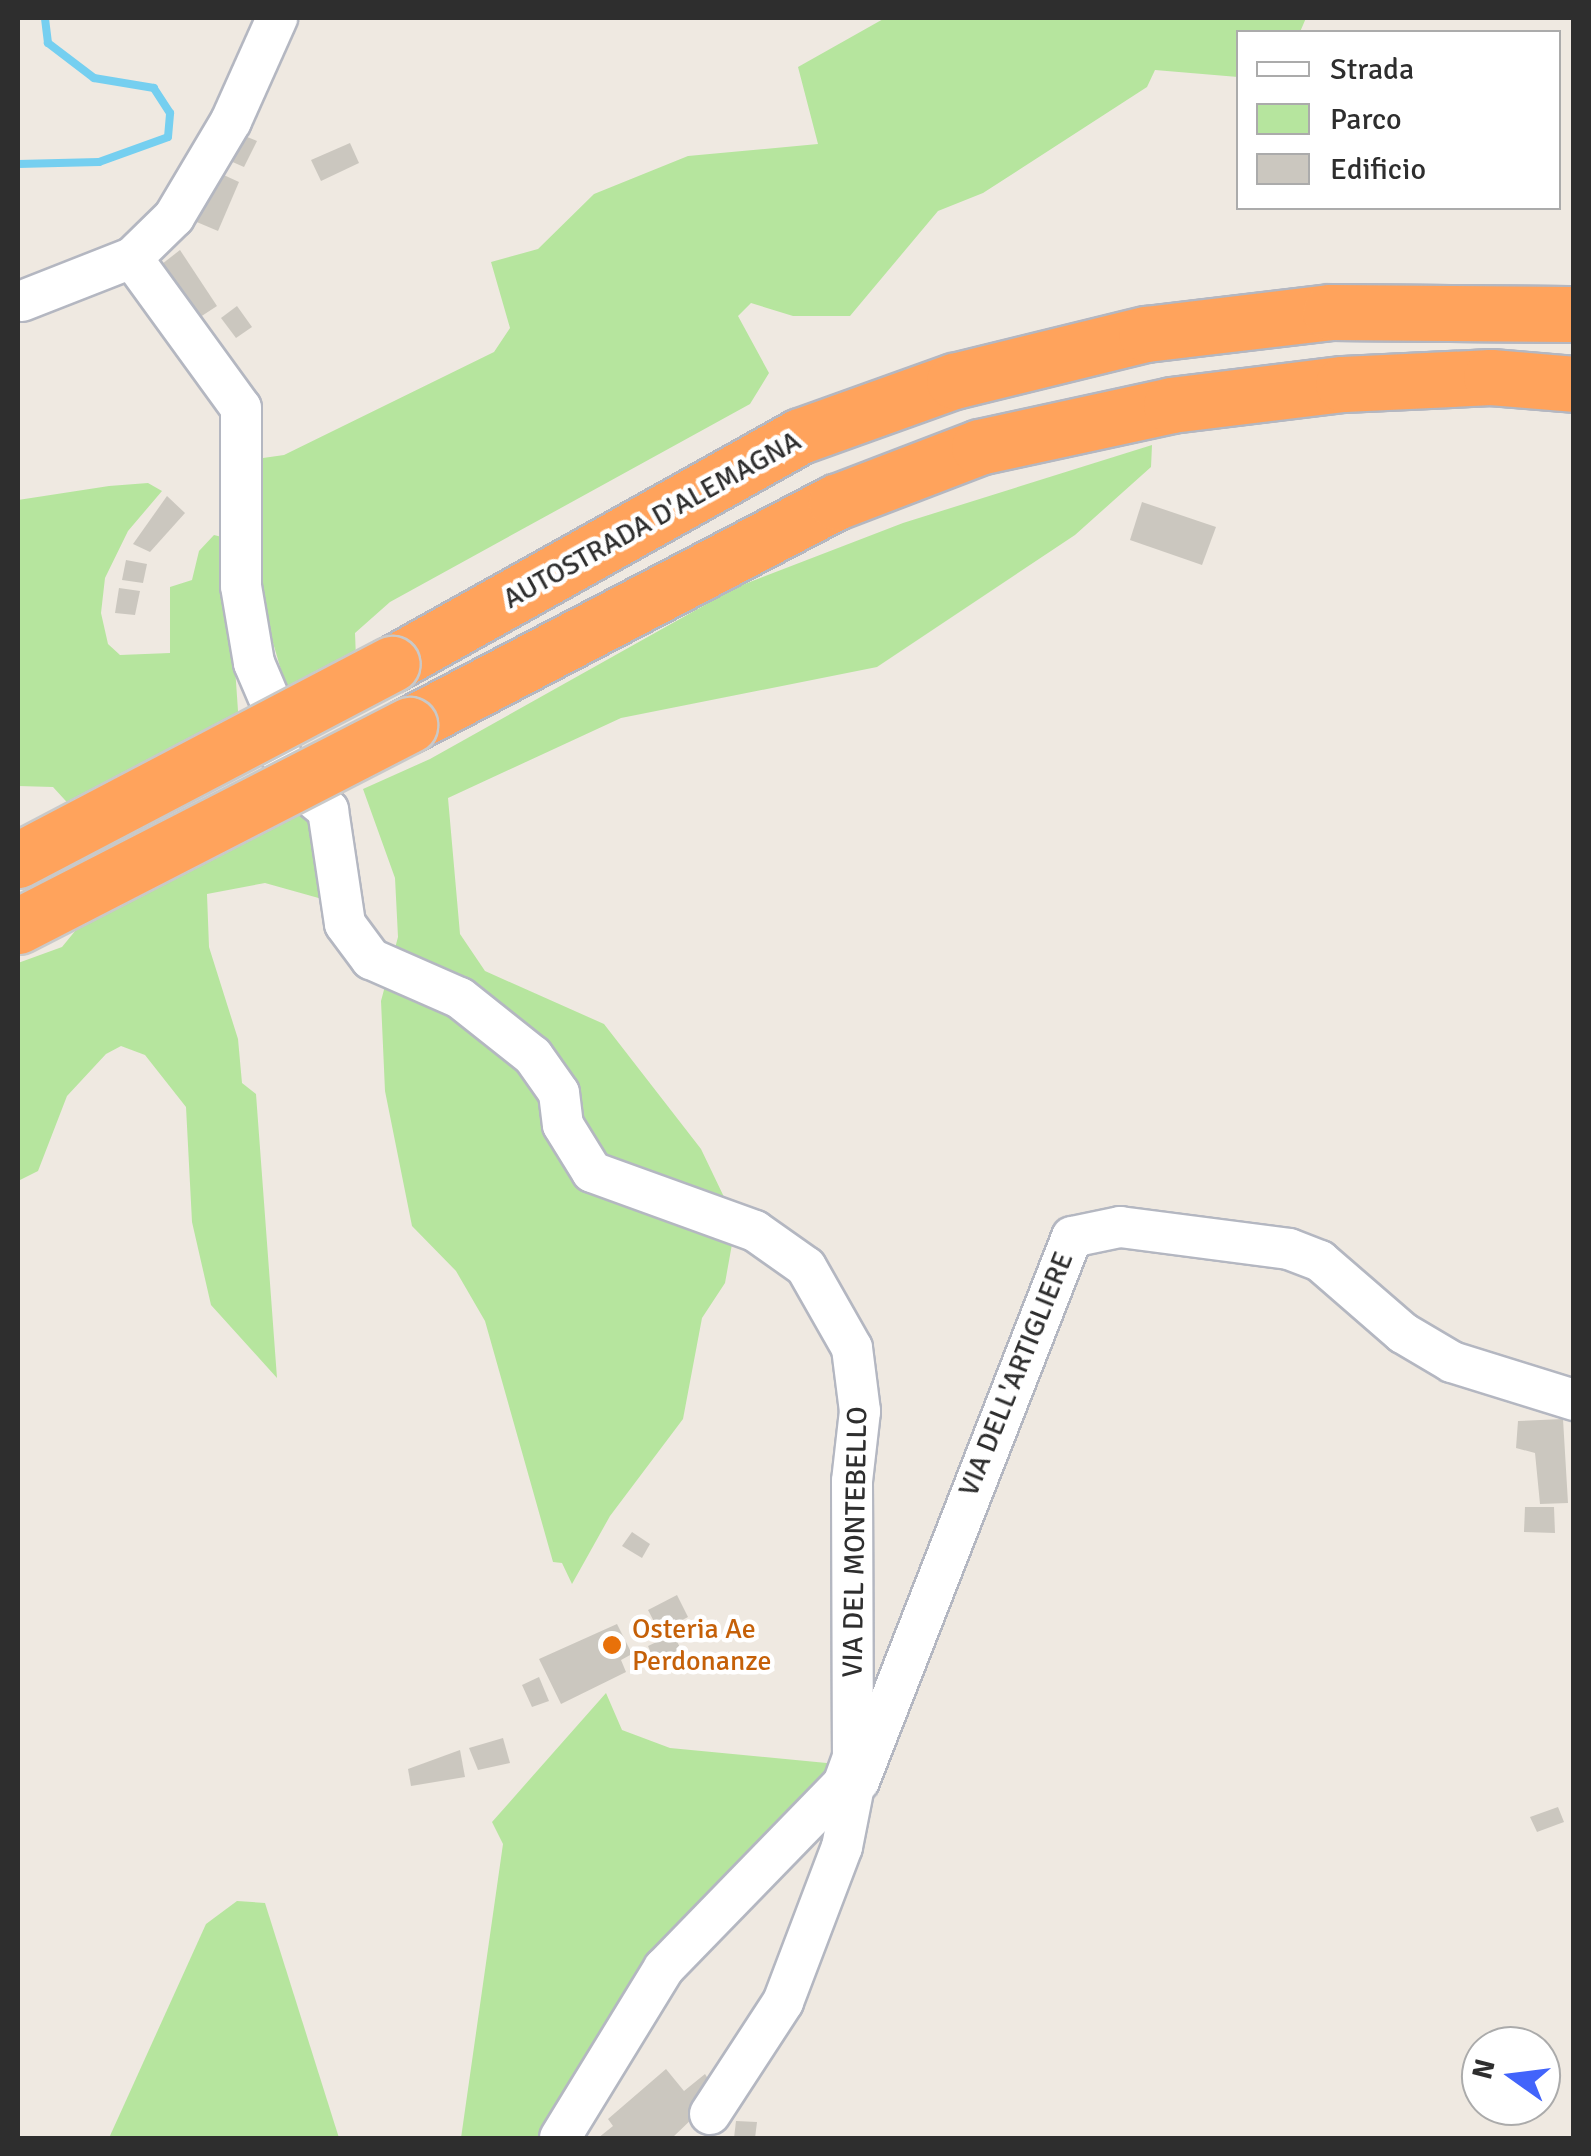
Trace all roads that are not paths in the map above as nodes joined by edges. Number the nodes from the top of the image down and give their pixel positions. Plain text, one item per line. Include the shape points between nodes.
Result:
1 (277, 18) edge
2 (132, 258) junction
3 (22, 301) dead end
4 (1574, 314) edge
5 (1574, 384) edge
6 (18, 860) edge
7 (18, 926) edge
8 (1574, 1400) edge
9 (848, 1785) junction
10 (710, 2114) dead end
11 (560, 2138) edge

1 - 2 street via 200,176
2 - 3 street
2 - 9 street, VIA DEL MONTEBELLO via 241,408 241,586 254,663 272,705 271,736 295,783 328,810 345,924 372,959 460,998 533,1056 559,1093 564,1125 592,1172 755,1231 806,1268 836,1312 852,1348 860,1411 852,1481
4 - 6 highway, AUTOSTRADA D'ALEMAGNA, bridge via 1330,312 1146,334 954,381 800,436 392,664
5 - 7 highway, bridge via 1491,377 1343,384 1171,405 979,447 836,502
8 - 9 street, VIA DELL'ARTIGLIERE via 1452,1362 1404,1333 1320,1261 1289,1248 1120,1227 1072,1237 999,1408 866,1774
9 - 10 street, VIA DEL MONTEBELLO via 842,1846 783,2002
9 - 11 street via 664,1968

